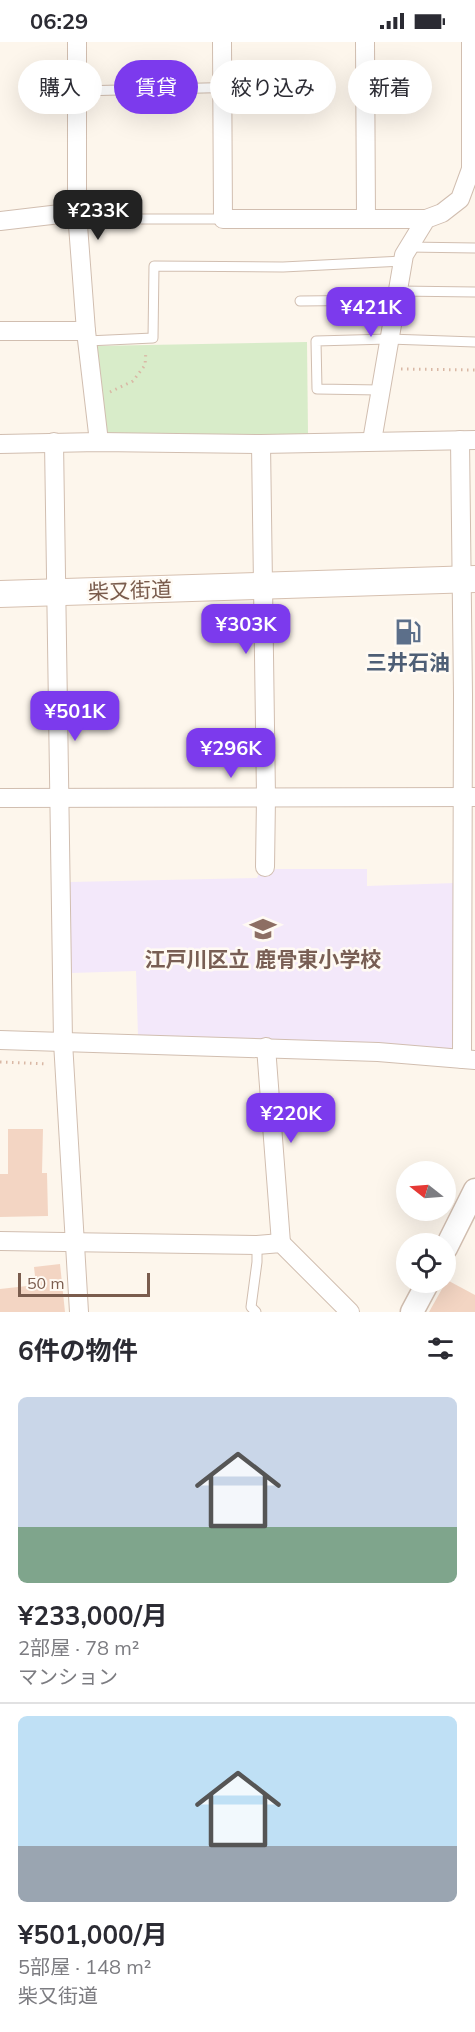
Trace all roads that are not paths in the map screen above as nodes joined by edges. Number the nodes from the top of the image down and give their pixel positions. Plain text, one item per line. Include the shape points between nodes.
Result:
1 (77, 42) edge
2 (222, 42) edge
3 (365, 42) edge
4 (471, 42) edge
5 (77, 60) edge
6 (222, 60) edge
7 (210, 88) edge
8 (102, 91) edge
9 (78, 114) edge
10 (223, 114) edge
11 (473, 138) edge
12 (78, 216) junction
13 (366, 218) junction
14 (223, 219) junction
15 (426, 219) junction
16 (0, 220) edge
17 (475, 248) edge
18 (406, 254) junction
19 (475, 292) edge
20 (397, 296) junction
21 (300, 302) dead end
22 (0, 331) edge
23 (87, 336) junction
24 (389, 339) junction
25 (475, 342) edge
26 (380, 390) junction
27 (467, 440) edge
28 (372, 441) junction
29 (54, 442) junction
30 (99, 442) junction
31 (0, 444) edge
32 (261, 444) junction
33 (468, 579) edge
34 (262, 585) junction
35 (55, 592) junction
36 (0, 594) edge
37 (469, 694) edge
38 (266, 797) junction
39 (469, 797) edge
40 (0, 798) edge
41 (57, 798) junction
42 (265, 867) dead end
43 (0, 1040) edge
44 (63, 1042) junction
45 (266, 1047) junction
46 (469, 1059) edge
47 (475, 1190) edge
48 (454, 1233) edge
49 (0, 1241) edge
50 (74, 1241) junction
51 (281, 1243) junction
52 (257, 1245) junction
53 (422, 1293) edge
54 (79, 1312) edge
55 (256, 1312) edge
56 (350, 1312) edge
57 (412, 1312) edge

1 - 5 street
2 - 6 street
3 - 13 street
4 - 11 street
7 - 8 lane
9 - 12 street
10 - 14 street
11 - 15 street via 464,199
12 - 14 lane
12 - 16 street
12 - 23 street
13 - 14 street
13 - 15 street
15 - 18 street
17 - 18 lane
18 - 20 street
18 - 23 lane via 283,267 154,266 153,338
19 - 20 lane
20 - 21 lane
20 - 24 street
22 - 23 street
23 - 30 street
24 - 25 lane
24 - 26 street
24 - 26 lane via 316,341 317,389
26 - 28 street
27 - 28 street
27 - 33 street
28 - 32 street
29 - 30 street
29 - 31 street
29 - 35 street
30 - 32 street
32 - 34 street
33 - 34 main road, 柴又街道
33 - 37 street
34 - 35 main road, 柴又街道
34 - 38 street
35 - 36 main road, 柴又街道
35 - 41 street
37 - 39 street
38 - 39 street
38 - 41 street
38 - 42 street
39 - 46 street
40 - 41 street
41 - 44 street
43 - 44 street
44 - 45 street
44 - 50 street
45 - 46 street
45 - 51 street
47 - 48 street
49 - 50 street
50 - 52 street
50 - 54 street
51 - 52 street
51 - 56 street
52 - 55 lane via 251,1307
53 - 57 street

